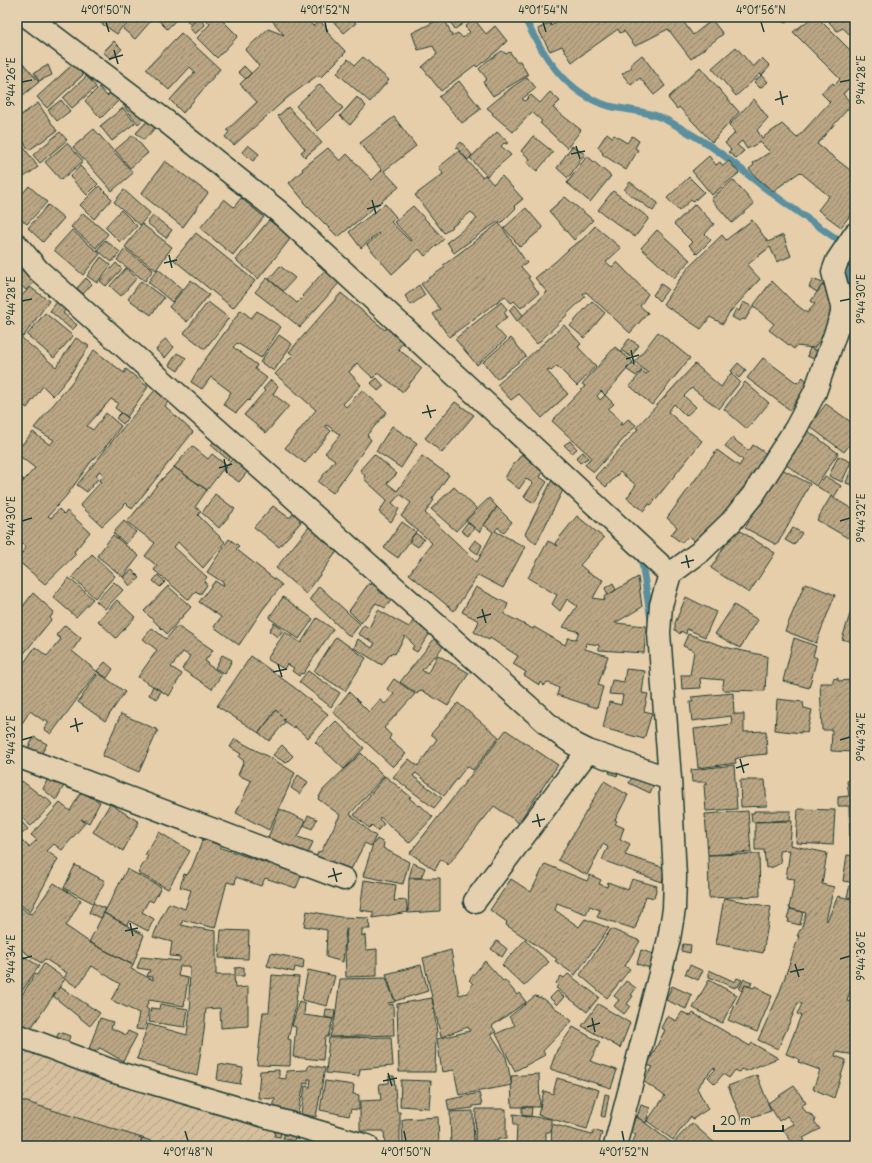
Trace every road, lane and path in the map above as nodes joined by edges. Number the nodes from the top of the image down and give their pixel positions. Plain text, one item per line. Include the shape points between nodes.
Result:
1 (28, 17) edge
2 (855, 234) edge
3 (17, 245) edge
4 (670, 574) junction
5 (588, 751) junction
6 (17, 756) edge
7 (670, 779) junction
8 (344, 879) dead end
9 (475, 901) dead end
10 (17, 1035) edge
11 (367, 1146) edge
12 (615, 1146) edge

1 - 4 street via 167,122 278,211
2 - 4 street via 836,261 833,272 842,314 815,392 796,428 753,495 731,522 700,552
3 - 5 street via 38,270 557,732
4 - 7 street via 661,605 659,632
5 - 7 street
5 - 9 street
6 - 8 street
7 - 12 street via 674,909 669,939
10 - 11 street via 115,1072

